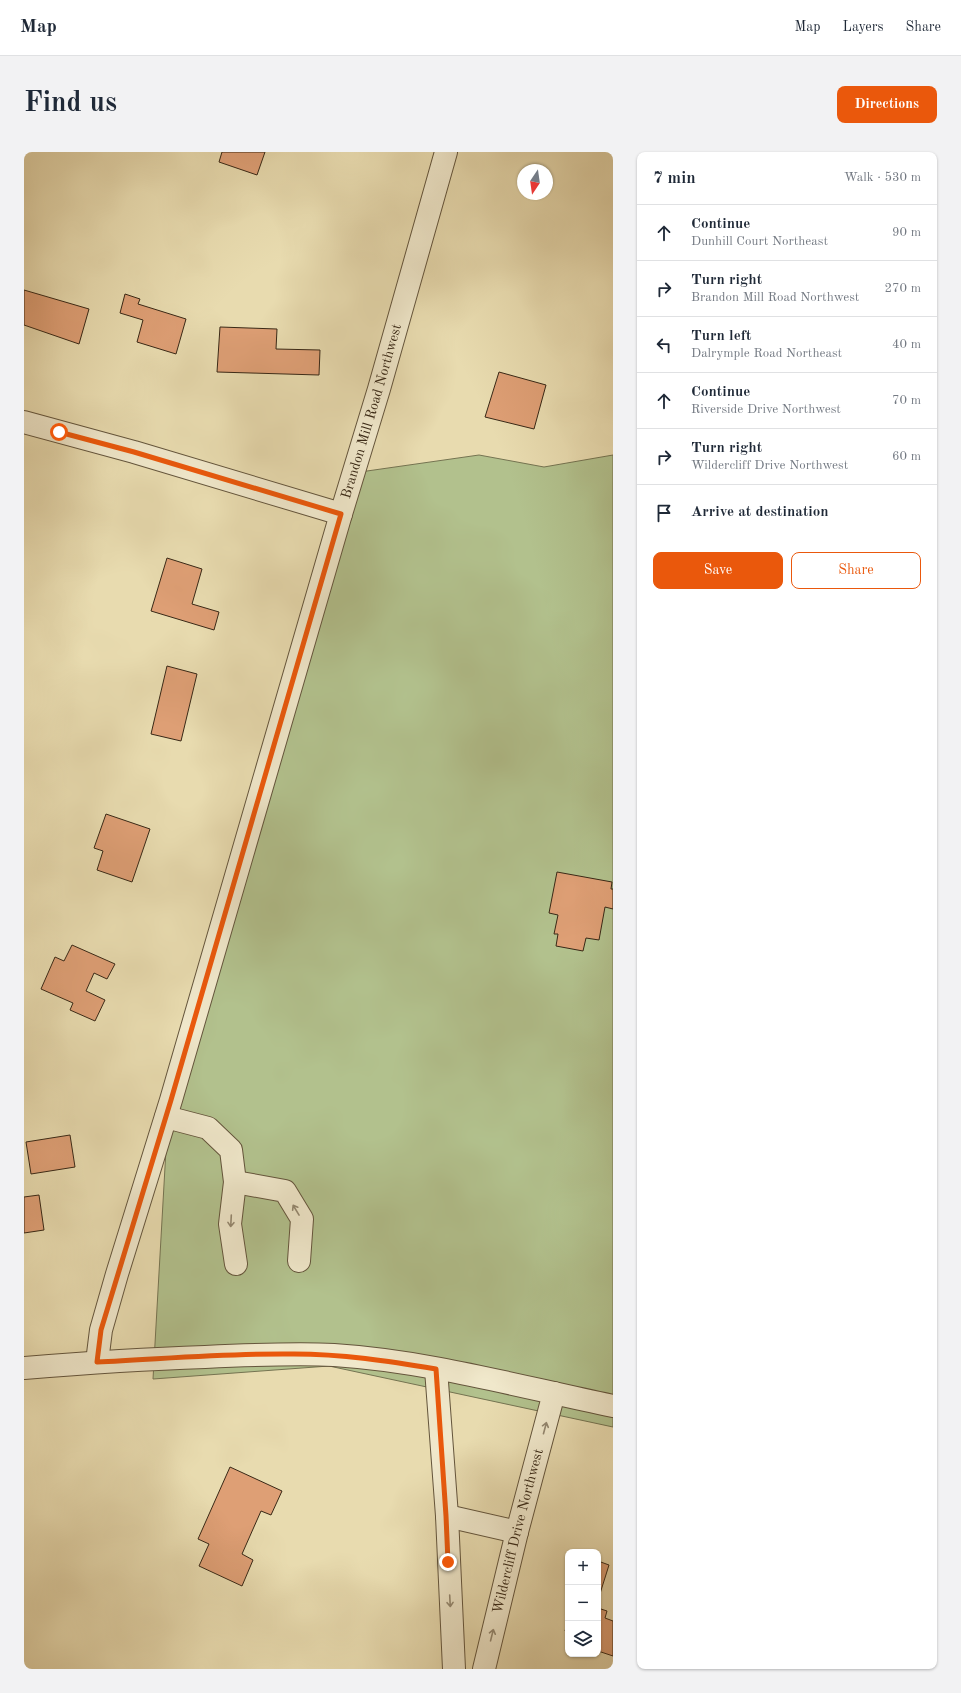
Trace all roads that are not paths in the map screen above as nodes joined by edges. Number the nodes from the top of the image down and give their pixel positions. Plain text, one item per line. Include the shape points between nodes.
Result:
1 (446, 152) edge
2 (24, 422) edge
3 (341, 514) junction
4 (166, 1117) junction
5 (235, 1182) junction
6 (299, 1261) dead end
7 (236, 1264) dead end
8 (97, 1362) junction
9 (24, 1368) edge
10 (436, 1369) junction
11 (554, 1393) junction
12 (613, 1406) edge
13 (446, 1516) junction
14 (517, 1532) junction
15 (454, 1669) edge
16 (484, 1669) edge

1 - 3 street, Brandon Mill Road Northwest
2 - 3 street
3 - 4 street, Brandon Mill Road Northwest
4 - 5 street via 208,1128 231,1150
4 - 8 street, Brandon Mill Road Northwest via 101,1330
6 -> 5 street via 302,1219 285,1191
5 -> 7 street via 230,1224
8 - 9 street
8 - 10 street via 295,1354 335,1355
10 - 11 street
10 - 13 street
11 - 12 street
14 -> 11 street, Wildercliff Drive Northwest
13 - 14 street
13 -> 15 street
16 -> 14 street, Wildercliff Drive Northwest

